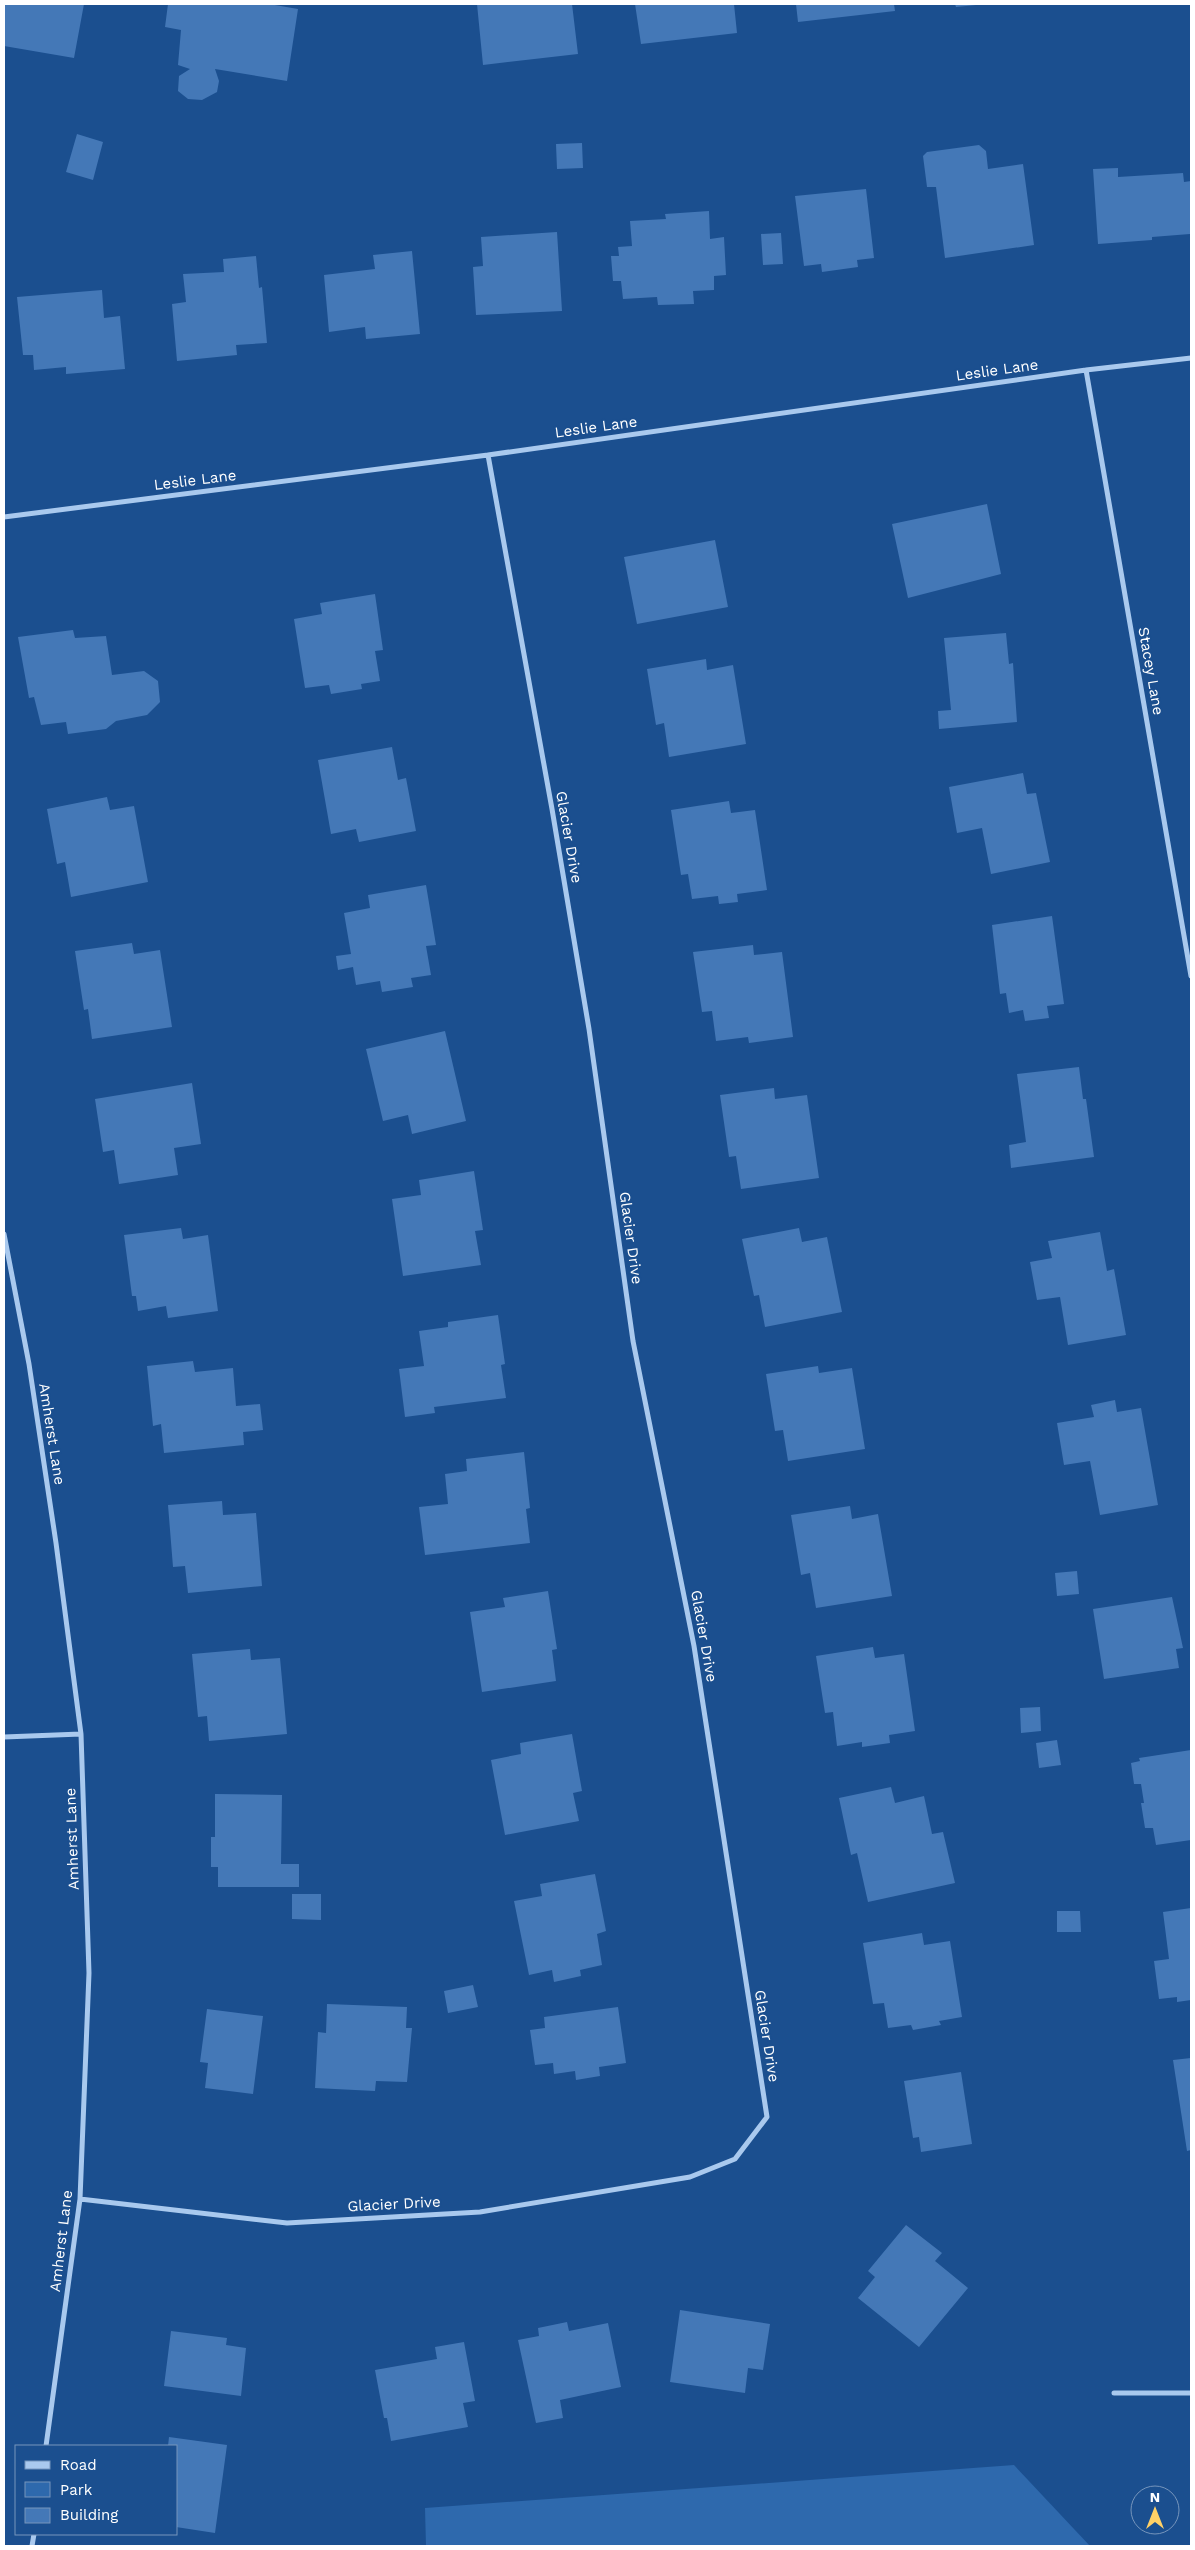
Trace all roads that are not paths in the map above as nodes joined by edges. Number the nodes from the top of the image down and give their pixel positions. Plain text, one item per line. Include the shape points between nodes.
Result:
1 (1191, 358) edge
2 (1086, 370) junction
3 (488, 455) junction
4 (4, 517) edge
5 (1191, 976) edge
6 (4, 1234) edge
7 (81, 1734) junction
8 (4, 1737) edge
9 (80, 2199) junction
10 (1114, 2393) dead end
11 (1191, 2393) edge
12 (46, 2445) edge

1 - 2 street, Leslie Lane
2 - 3 street, Leslie Lane
2 - 5 street, Stacey Lane
3 - 4 street, Leslie Lane
3 - 9 street, Glacier Drive via 589,1029 633,1340 694,1646 767,2117 735,2159 690,2177 480,2212 287,2223
6 - 7 street, Amherst Lane via 30,1374
7 - 8 street
7 - 9 street, Amherst Lane via 89,1973
9 - 12 street, Amherst Lane
10 - 11 street

